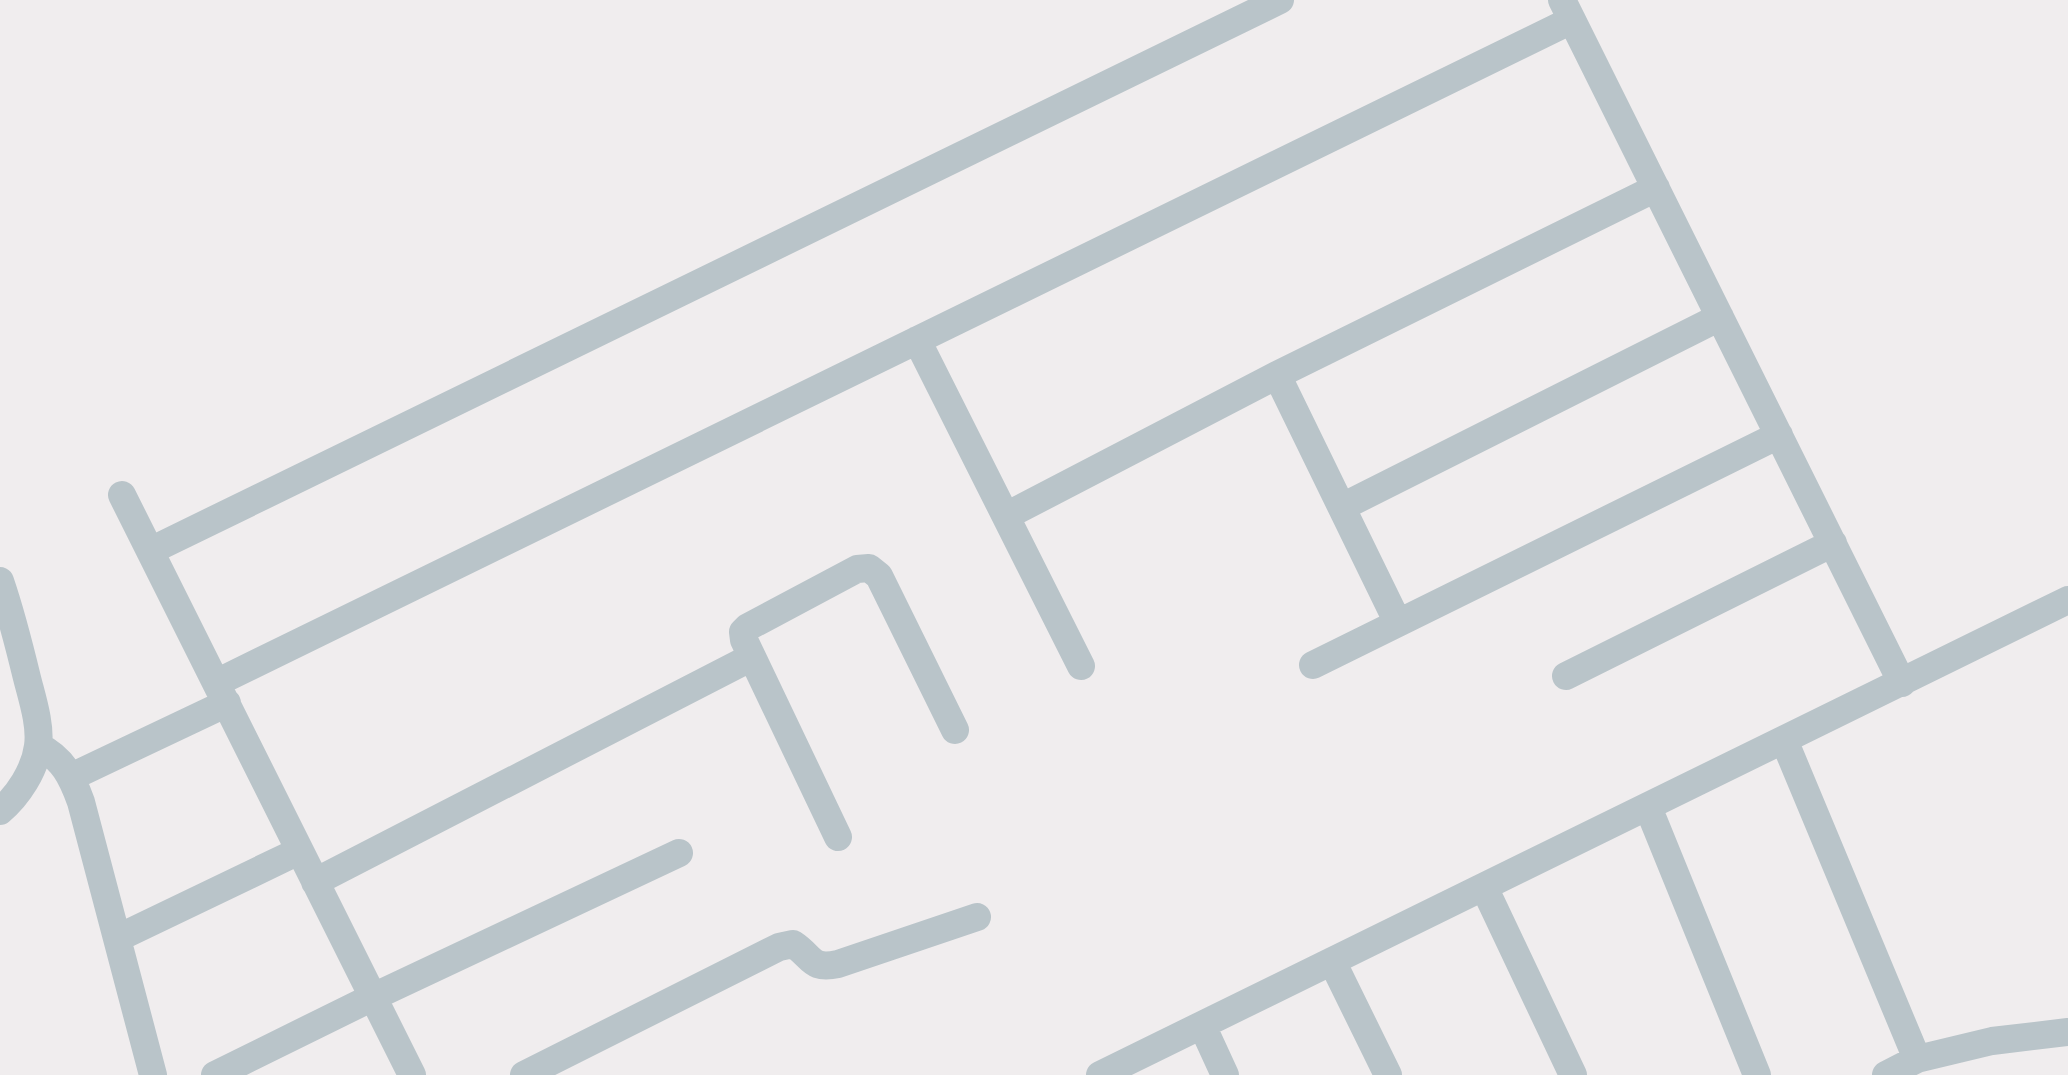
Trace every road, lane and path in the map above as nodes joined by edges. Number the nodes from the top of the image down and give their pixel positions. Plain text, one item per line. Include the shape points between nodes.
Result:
1 (1280, 0) edge
2 (1567, 10) edge
3 (1656, 188) junction
4 (1720, 317) junction
5 (917, 340) junction
6 (1278, 375) junction
7 (1779, 435) junction
8 (122, 495) dead end
9 (1342, 507) junction
10 (1006, 516) junction
11 (1833, 543) junction
12 (150, 551) junction
13 (0, 582) edge
14 (2068, 600) edge
15 (6, 616) edge
16 (1398, 623) junction
17 (752, 657) junction
18 (1313, 665) dead end
19 (1081, 666) dead end
20 (1566, 676) dead end
21 (1902, 683) junction
22 (221, 693) junction
23 (955, 730) dead end
24 (1784, 740) junction
25 (38, 746) junction
26 (72, 777) junction
27 (1648, 806) junction
28 (0, 811) edge
29 (838, 837) dead end
30 (299, 851) junction
31 (679, 853) dead end
32 (315, 882) junction
33 (1484, 887) junction
34 (977, 917) dead end
35 (118, 938) junction
36 (1332, 962) junction
37 (373, 997) junction
38 (1202, 1025) junction
39 (2068, 1032) edge
40 (1917, 1059) junction
41 (1113, 1072) edge
42 (153, 1075) edge
43 (215, 1075) edge
44 (412, 1075) edge
45 (524, 1075) edge
46 (1225, 1075) edge
47 (1388, 1075) edge
48 (1573, 1075) edge
49 (1757, 1075) edge
50 (1886, 1075) edge

1 - 12 street
2 - 3 street
2 - 5 street
3 - 4 street
3 - 6 street
4 - 7 street
4 - 9 street
5 - 10 street
5 - 22 street
6 - 9 street
6 - 10 street
7 - 11 street
7 - 16 street
8 - 12 street
9 - 16 street
10 - 19 street
11 - 20 street
11 - 21 street
12 - 22 street
13 - 15 street
14 - 21 street
15 - 25 street via 36,711
16 - 18 street
17 - 23 street via 744,640 743,632 748,627 857,569 869,568 879,576
17 - 29 street
17 - 32 street
21 - 24 street
22 - 26 street
22 - 30 street
24 - 27 street
24 - 40 street
25 - 26 street via 49,751
25 - 28 street via 28,776
26 - 35 street
27 - 33 street
27 - 49 street
30 - 32 street
30 - 35 street
31 - 37 street
32 - 37 street
33 - 36 street
33 - 48 street
34 - 45 street via 824,967 814,963 793,944 780,947
35 - 42 street
36 - 38 street
36 - 47 street
37 - 43 street
37 - 44 street
38 - 41 street
38 - 46 street
39 - 40 street via 1992,1040
40 - 50 street

